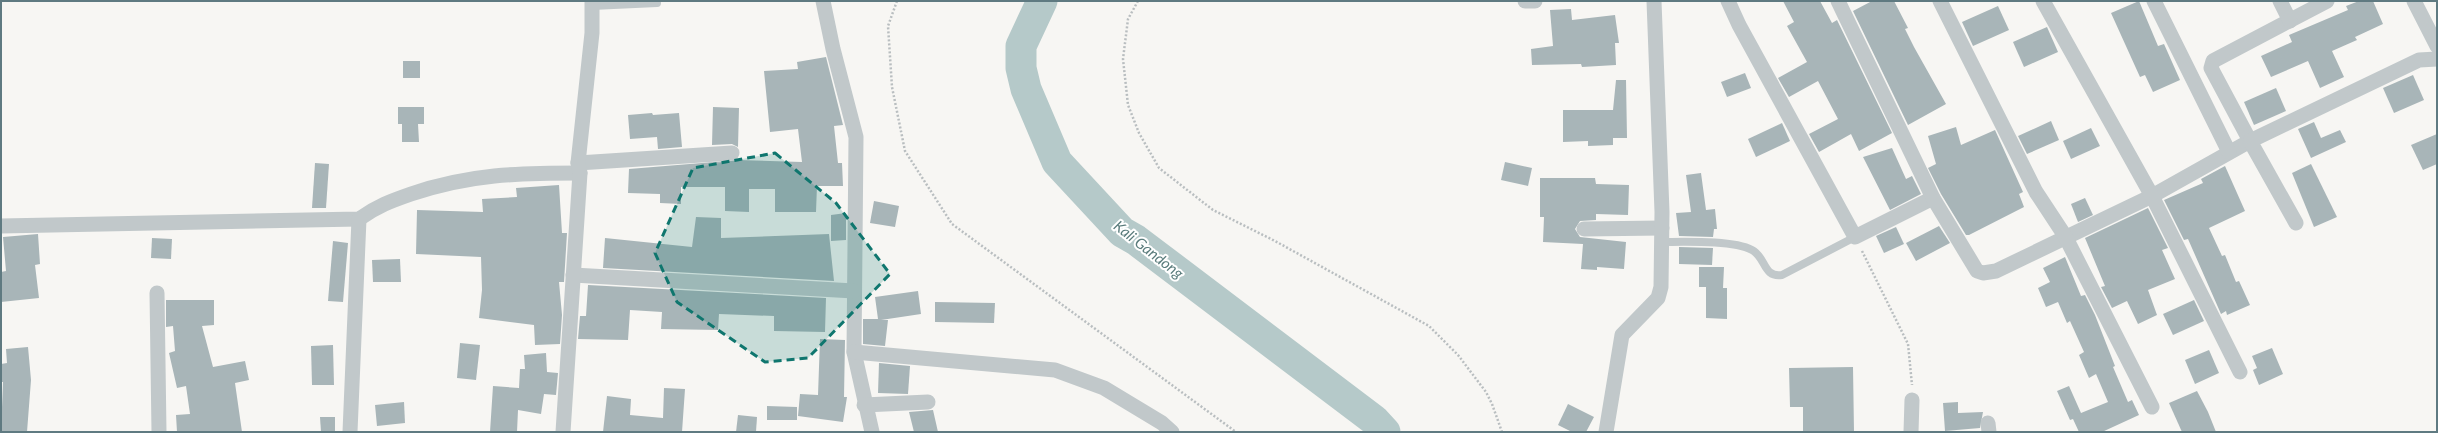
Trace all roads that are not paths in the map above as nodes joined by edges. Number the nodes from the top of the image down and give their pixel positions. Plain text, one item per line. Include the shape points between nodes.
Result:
1 (823, 1) edge
2 (1525, 1) edge
3 (1535, 1) edge
4 (1654, 1) edge
5 (1728, 1) edge
6 (1838, 1) edge
7 (1940, 1) edge
8 (2044, 1) edge
9 (2154, 1) edge
10 (2280, 1) edge
11 (2327, 1) edge
12 (2414, 1) edge
13 (592, 3) edge
14 (656, 3) dead end
15 (2290, 21) junction
16 (2437, 46) edge
17 (2437, 59) edge
18 (2250, 141) junction
19 (2229, 152) junction
20 (732, 153) dead end
21 (579, 168) junction
22 (2152, 196) junction
23 (1933, 198) junction
24 (359, 219) junction
25 (2296, 223) dead end
26 (1, 226) edge
27 (1584, 229) dead end
28 (1662, 235) junction
29 (2065, 236) junction
30 (1855, 237) junction
31 (573, 275) junction
32 (854, 291) junction
33 (157, 293) dead end
34 (854, 352) junction
35 (2240, 372) dead end
36 (1912, 400) road end
37 (928, 402) dead end
38 (864, 405) junction
39 (2152, 407) dead end
40 (159, 432) edge
41 (350, 432) edge
42 (563, 432) edge
43 (872, 432) edge
44 (1172, 432) edge
45 (1606, 432) edge
46 (1911, 432) edge

1 - 32 street via 832,49 856,137
2 - 3 street
4 - 28 street
5 - 30 street
6 - 23 street
7 - 29 street via 2036,192
8 - 22 street
9 - 19 street
10 - 15 street
11 - 15 street
12 - 16 street
13 - 14 lane
13 - 21 street via 592,34
15 - 18 street via 2213,61 2211,68
17 - 18 street via 2419,60
18 - 19 street
18 - 25 street
19 - 22 street
20 - 21 street
21 - 24 street via 496,174 460,180 376,206
21 - 31 street
22 - 29 street
22 - 35 street
23 - 29 street via 1977,271 1982,273 1996,271
23 - 30 street
24 - 26 street
24 - 41 street
27 - 28 street
28 - 30 lane via 1746,248 1758,255 1768,273 1775,276 1782,275
28 - 45 street via 1661,287 1658,298 1622,335
29 - 39 street
31 - 32 street
31 - 42 street
32 - 34 street
33 - 40 street
34 - 38 street
34 - 44 street via 1055,370 1104,388 1162,423
36 - 46 street
37 - 38 street
38 - 43 street

